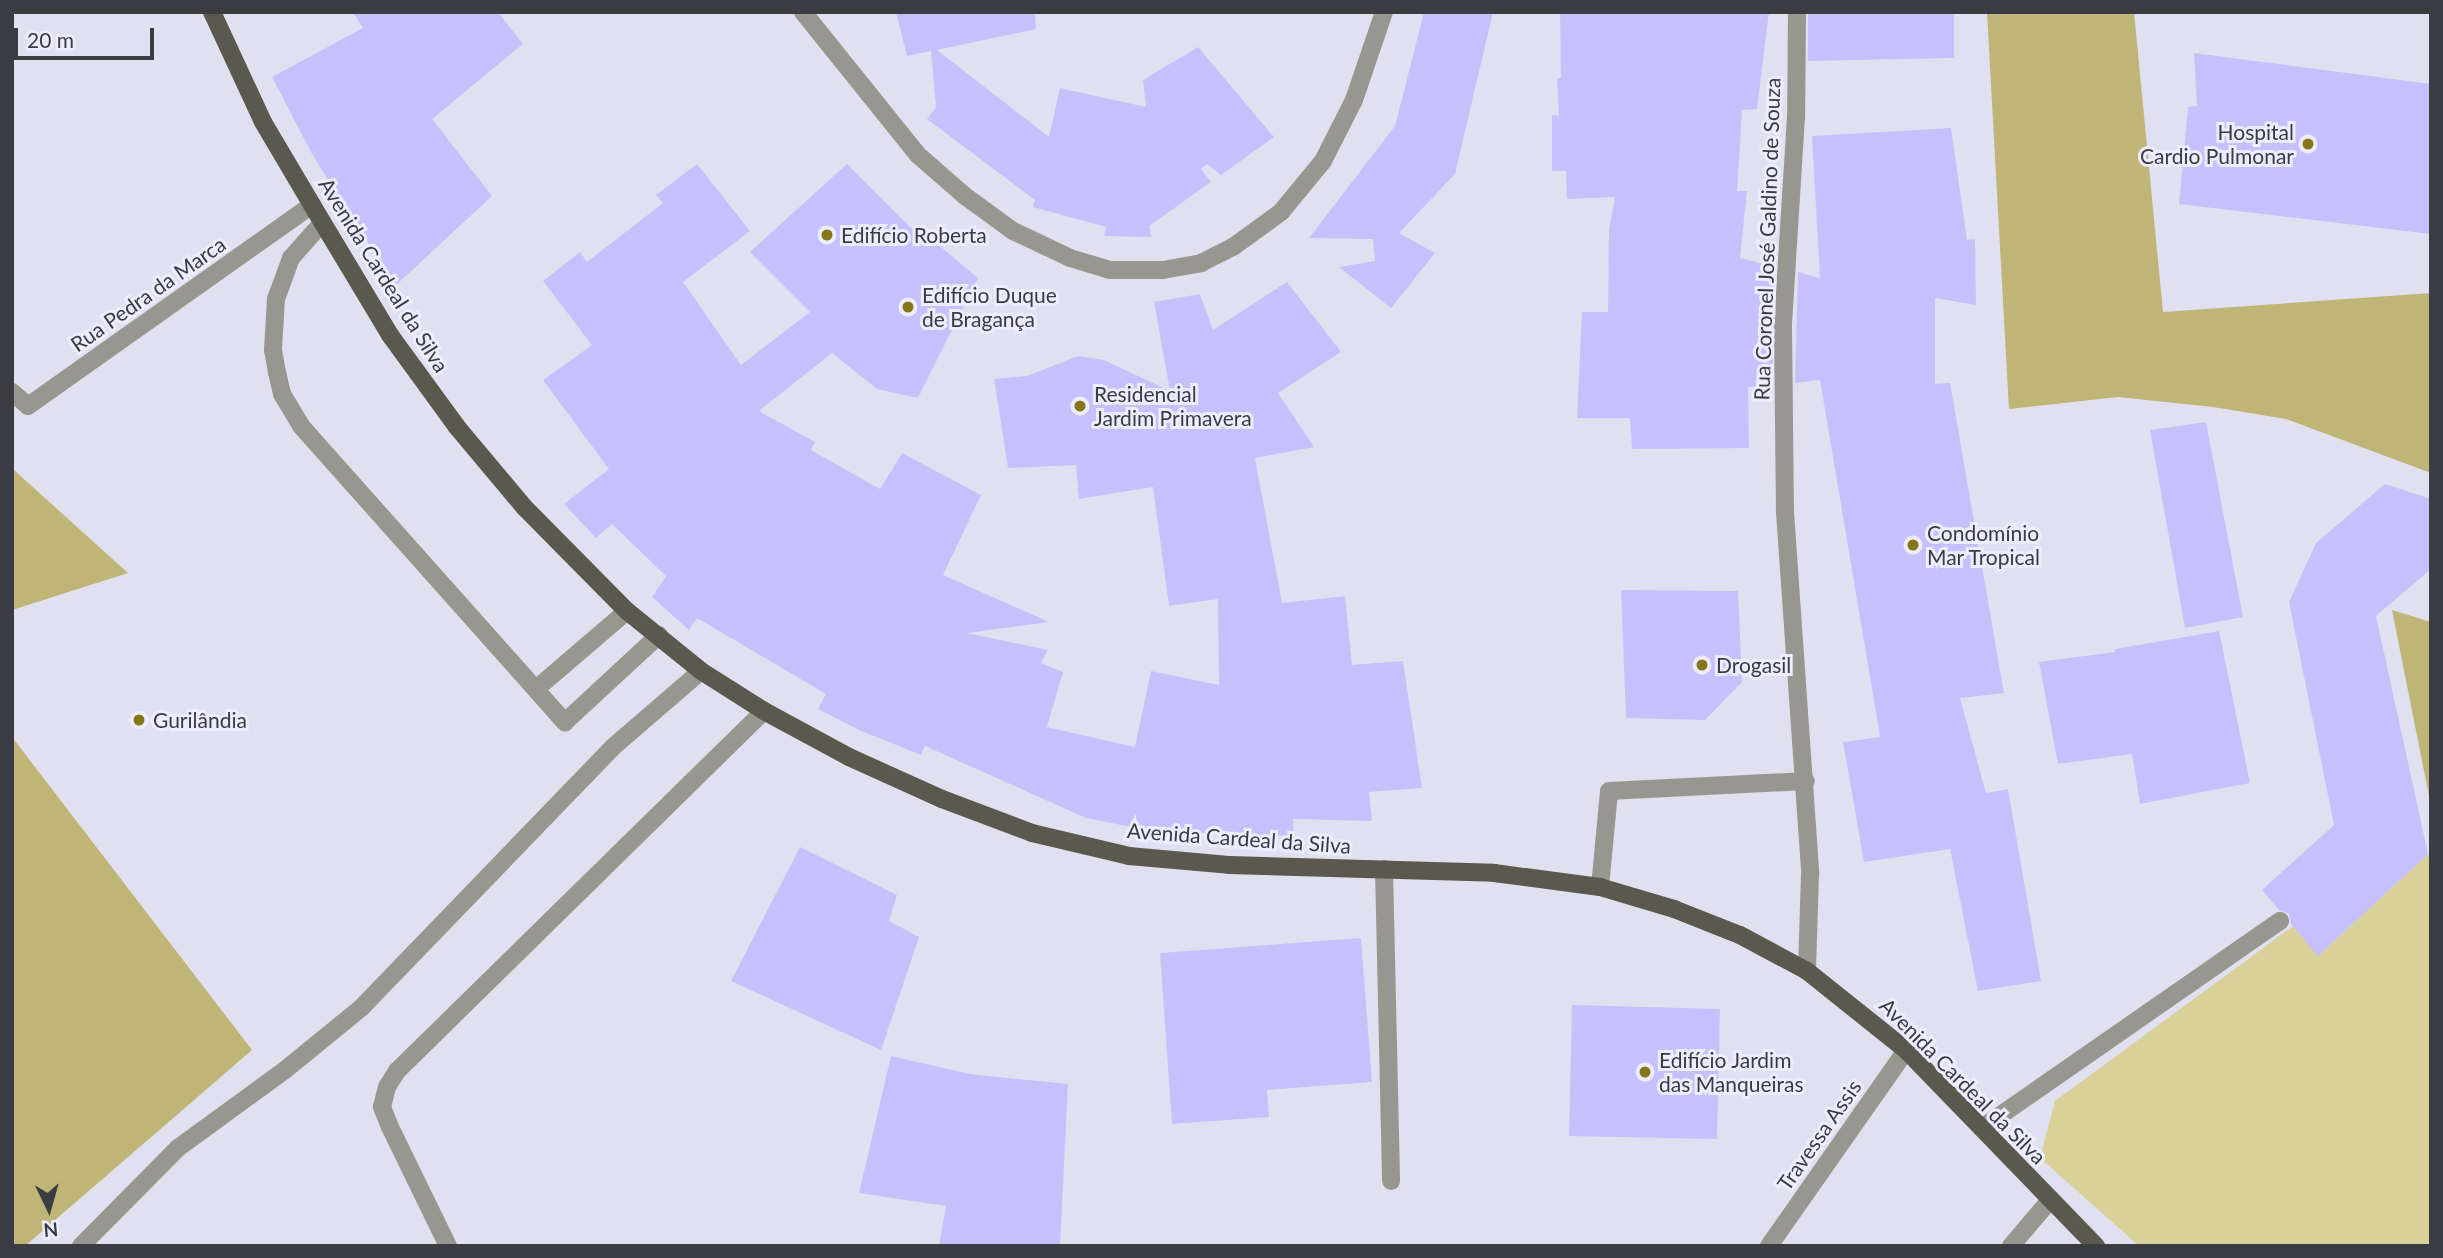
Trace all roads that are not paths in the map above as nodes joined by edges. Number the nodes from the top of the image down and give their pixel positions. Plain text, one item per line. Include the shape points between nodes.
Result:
1 (212, 12) edge
2 (1384, 12) edge
3 (1797, 12) edge
4 (812, 16) edge
5 (312, 205) junction
6 (323, 223) junction
7 (12, 391) edge
8 (627, 611) junction
9 (659, 635) junction
10 (701, 671) junction
11 (536, 689) junction
12 (764, 711) junction
13 (1806, 781) junction
14 (1384, 869) junction
15 (1600, 887) junction
16 (2280, 921) dead end
17 (1807, 971) junction
18 (1906, 1050) junction
19 (1982, 1128) junction
20 (1391, 1181) dead end
21 (2050, 1200) junction
22 (81, 1246) edge
23 (448, 1246) edge
24 (1769, 1246) edge
25 (2011, 1246) edge
26 (2096, 1246) edge

1 - 5 main road, Avenida Cardeal da Silva via 262,122
2 - 4 street via 1354,100 1323,161 1281,212 1233,247 1201,262 1163,270 1111,271 1013,231 965,196 918,155
3 - 13 street, Rua Coronel José Galdino de Souza via 1796,117 1783,325 1785,512
5 - 6 main road, Avenida Cardeal da Silva
5 - 7 street, Rua Pedra da Marca via 29,406
6 - 8 main road, Avenida Cardeal da Silva via 390,335 457,427 525,508
6 - 11 street via 291,258 276,299 273,350 282,394 301,426
8 - 9 main road, Avenida Cardeal da Silva
8 - 11 street
9 - 10 main road, Avenida Cardeal da Silva
9 - 11 street via 565,722
10 - 12 main road, Avenida Cardeal da Silva
10 - 22 street via 613,747 361,1008 178,1148
12 - 14 main road, Avenida Cardeal da Silva via 849,757 1032,833 1129,856
12 - 23 street via 397,1071 387,1087 382,1107 390,1128
13 - 15 street via 1609,791
13 - 17 street, Rua Coronel José Galdino de Souza via 1810,874
14 - 15 main road, Avenida Cardeal da Silva via 1494,873
14 - 20 street
15 - 17 main road, Avenida Cardeal da Silva via 1740,935
16 - 19 street
17 - 18 main road, Avenida Cardeal da Silva
18 - 19 main road, Avenida Cardeal da Silva
18 - 24 street, Travessa Assis
19 - 21 main road, Avenida Cardeal da Silva
21 - 25 street
21 - 26 main road, Avenida Cardeal da Silva

